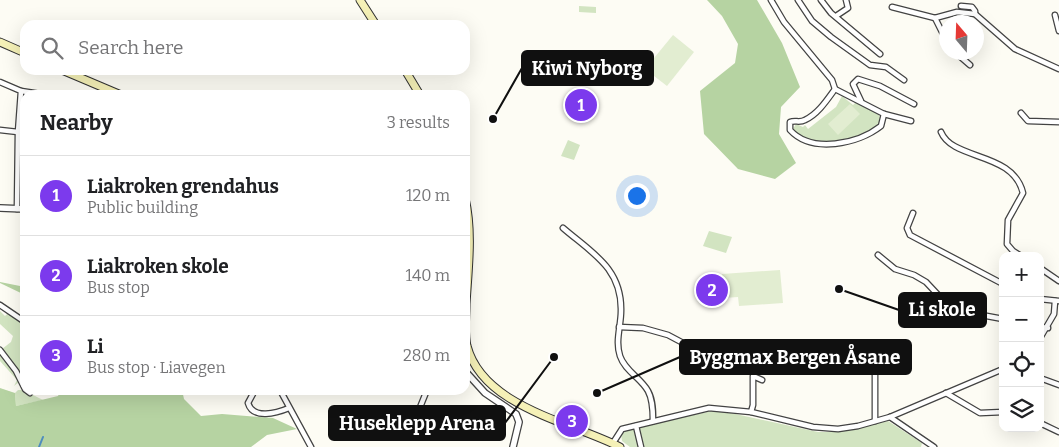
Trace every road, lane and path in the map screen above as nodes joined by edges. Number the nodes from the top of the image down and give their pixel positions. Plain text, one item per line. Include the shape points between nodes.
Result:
1 (360, 0) edge
2 (772, 0) edge
3 (798, 0) edge
4 (821, 0) edge
5 (846, 0) edge
6 (961, 6) dead end
7 (892, 7) dead end
8 (975, 14) junction
9 (836, 16) junction
10 (1055, 16) dead end
11 (935, 18) junction
12 (373, 20) edge
13 (939, 26) edge
14 (1059, 31) edge
15 (0, 42) edge
16 (20, 50) edge
17 (880, 54) dead end
18 (964, 60) edge
19 (970, 65) dead end
20 (1059, 69) edge
21 (74, 75) edge
22 (408, 75) edge
23 (904, 80) dead end
24 (0, 82) edge
25 (835, 88) junction
26 (109, 90) edge
27 (417, 90) edge
28 (20, 92) edge
29 (861, 101) junction
30 (914, 104) dead end
31 (20, 105) edge
32 (1021, 113) dead end
33 (884, 114) junction
34 (910, 121) dead end
35 (1059, 122) edge
36 (0, 130) edge
37 (18, 132) junction
38 (941, 132) dead end
39 (18, 195) joint
40 (0, 208) edge
41 (17, 209) joint
42 (913, 213) dead end
43 (563, 228) dead end
44 (1014, 252) edge
45 (878, 255) dead end
46 (1044, 271) edge
47 (1059, 281) edge
48 (999, 282) edge
49 (1044, 299) edge
50 (1057, 301) edge
51 (0, 305) edge
52 (999, 318) edge
53 (20, 319) edge
54 (619, 327) junction
55 (1044, 327) edge
56 (1048, 328) junction
57 (1044, 333) edge
58 (0, 350) edge
59 (470, 350) edge
60 (742, 353) dead end
61 (803, 357) dead end
62 (999, 371) edge
63 (470, 376) edge
64 (20, 379) edge
65 (1044, 379) edge
66 (762, 380) dead end
67 (1059, 385) edge
68 (946, 393) junction
69 (252, 395) edge
70 (282, 395) edge
71 (424, 395) edge
72 (289, 408) junction
73 (751, 412) junction
74 (999, 412) edge
75 (890, 417) junction
76 (653, 421) junction
77 (875, 421) junction
78 (1044, 425) edge
79 (636, 426) junction
80 (410, 432) dead end
81 (1059, 432) edge
82 (612, 443) junction
83 (926, 445) edge
84 (311, 447) edge
85 (513, 447) edge
86 (620, 447) edge
87 (641, 447) edge
88 (934, 447) edge

1 - 12 main road
2 - 25 street via 784,22 832,80
3 - 23 street via 812,21 831,37 870,65 886,68
4 - 9 street
5 - 9 street via 848,8
6 - 8 street via 972,8
7 - 11 street
8 - 11 street via 957,12
8 - 20 street via 1015,49
9 - 17 street
10 - 14 street
11 - 13 street
15 - 16 main road
18 - 19 street
21 - 26 main road
22 - 27 main road
24 - 28 street
25 - 29 street
25 - 33 street via 828,101 811,116 803,122 790,122 789,127 803,142 834,143 874,132 881,126
29 - 30 street via 853,84 858,79 880,86
29 - 33 street
31 - 37 street
32 - 35 street via 1028,121
33 - 34 street
36 - 37 street
37 - 39 street
38 - 44 street via 949,142 1010,169 1023,193 1008,220 1007,244
39 - 41 street
40 - 41 street
42 - 48 street via 907,228 910,235
43 - 54 street via 615,275 621,294
45 - 52 street via 895,269 926,282 941,298 976,314
46 - 47 street
49 - 50 street
50 - 56 street
51 - 53 street
54 - 60 street via 643,328 668,334 686,344
54 - 76 street via 617,346 621,358 649,392
55 - 56 street
56 - 57 street
58 - 64 street
59 - 82 main road via 474,364 501,394
61 - 77 street via 856,356 865,359 875,375
62 - 68 street
63 - 85 street via 485,393 516,414 519,422
65 - 67 street
66 - 73 street via 753,376
68 - 74 street via 980,413
68 - 75 street
69 - 72 street via 248,403 257,412 265,414
70 - 72 street
71 - 80 street
72 - 84 street
73 - 76 street via 709,408
73 - 77 street via 824,428 858,426
75 - 77 street
75 - 83 street
76 - 79 street
78 - 81 street
79 - 82 street via 620,430
79 - 87 street
82 - 86 main road
83 - 88 street

